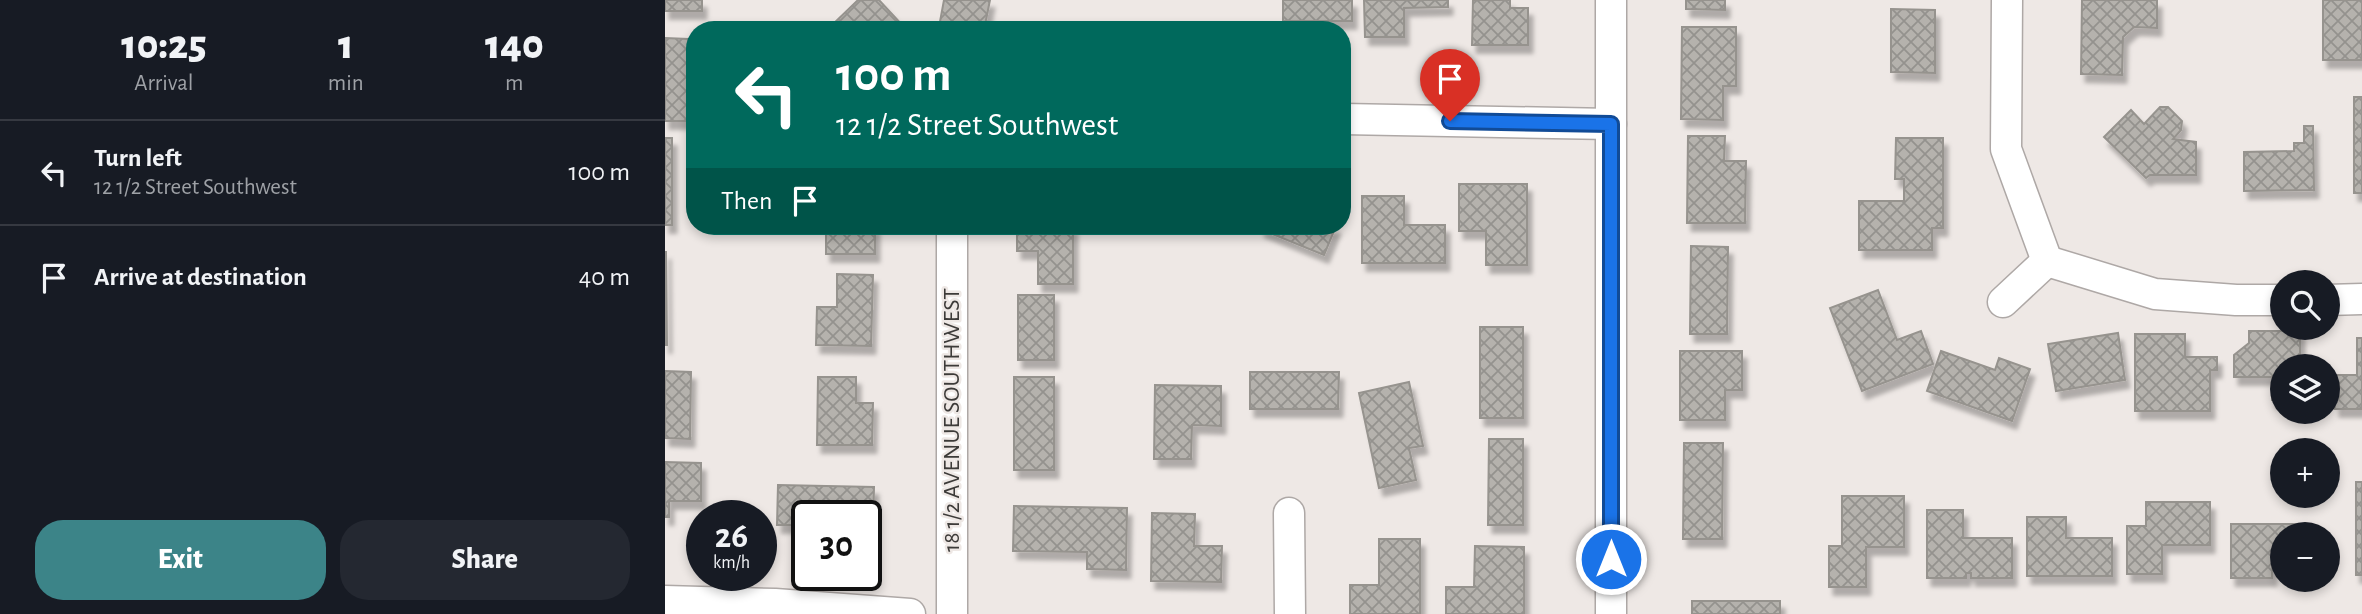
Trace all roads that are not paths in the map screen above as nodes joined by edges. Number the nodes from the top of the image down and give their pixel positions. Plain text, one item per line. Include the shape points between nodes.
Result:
1 (1611, 0) edge
2 (2007, 0) edge
3 (1351, 119) edge
4 (1611, 124) junction
5 (952, 235) edge
6 (2047, 261) junction
7 (2362, 299) edge
8 (2270, 300) edge
9 (2340, 300) edge
10 (2003, 302) dead end
11 (1289, 513) dead end
12 (665, 601) edge
13 (910, 614) edge
14 (952, 614) edge
15 (1290, 614) edge
16 (1611, 614) edge

1 - 4 street
2 - 6 street via 2006,149
3 - 4 street
4 - 16 street
5 - 14 street, 18 1/2 AVENUE SOUTHWEST
6 - 8 street via 2155,294
6 - 10 street
7 - 9 street
11 - 15 street
12 - 13 street

